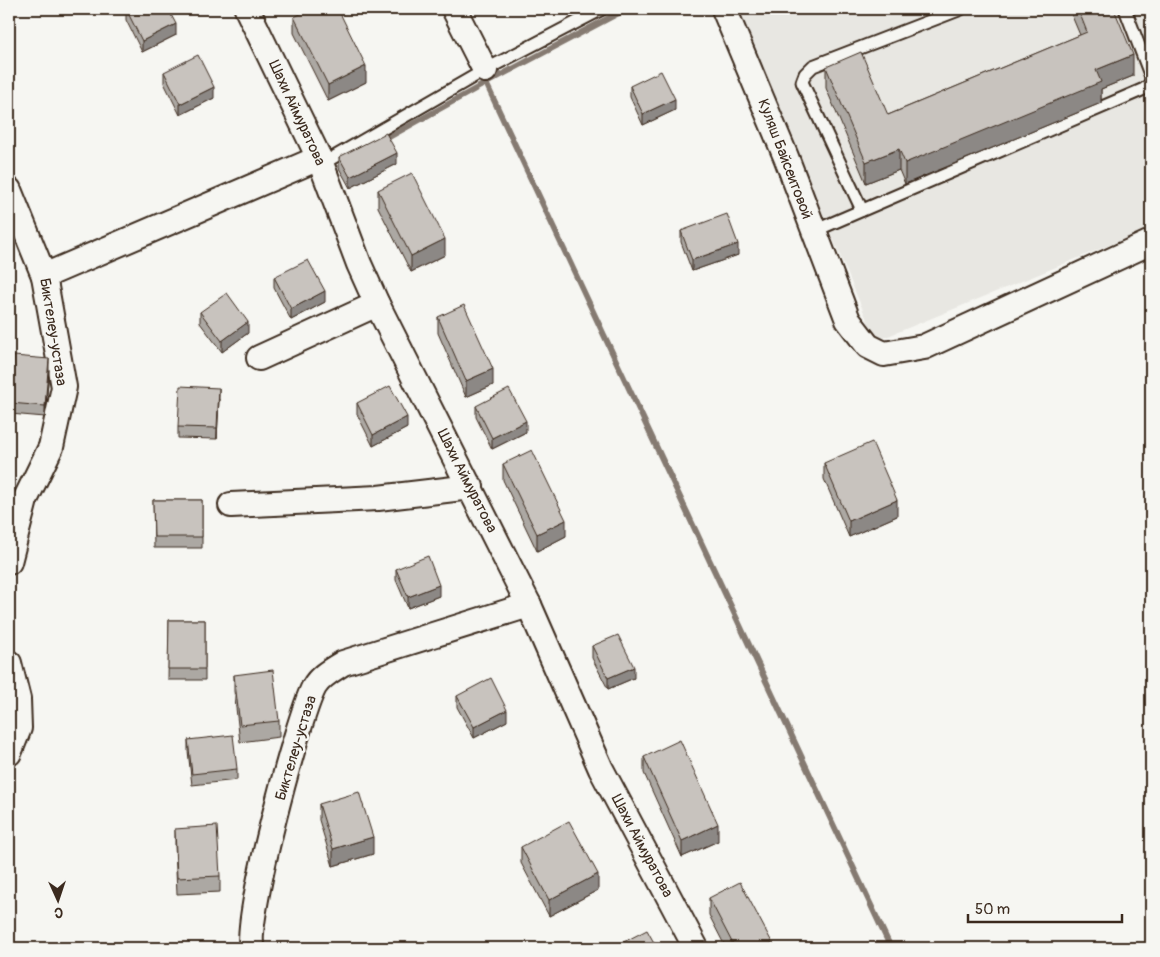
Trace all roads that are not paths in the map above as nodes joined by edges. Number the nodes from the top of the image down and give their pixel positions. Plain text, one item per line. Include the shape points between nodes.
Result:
1 (247, 9) edge
2 (454, 9) edge
3 (602, 9) edge
4 (724, 9) edge
5 (961, 9) edge
6 (1125, 9) edge
7 (485, 70) junction
8 (320, 161) junction
9 (9, 190) edge
10 (862, 210) junction
11 (814, 231) junction
12 (1151, 242) edge
13 (44, 276) junction
14 (377, 304) junction
15 (259, 358) dead end
16 (471, 487) junction
17 (231, 505) dead end
18 (9, 562) edge
19 (529, 605) junction
20 (9, 663) edge
21 (9, 753) edge
22 (252, 948) edge
23 (696, 948) edge

1 - 8 street, Шахи Аймуратова
2 - 7 street
3 - 7 lane
4 - 11 street, Куляш Байсеитовой
5 - 10 lane via 813,66 805,74 802,82
6 - 10 lane via 1151,77 1150,84 1144,89
7 - 8 lane
8 - 13 street
8 - 14 street, Шахи Аймуратова via 358,264
9 - 13 street, Биктелеу-устаза
10 - 11 lane
11 - 12 street, Куляш Байсеитовой via 848,320 868,346 884,354 924,347
13 - 18 street, Биктелеу-устаза via 64,387 51,447 25,500
14 - 15 street
14 - 16 street, Шахи Аймуратова
16 - 17 street via 378,498
16 - 19 street, Шахи Аймуратова
19 - 22 street, Биктелеу-устаза via 343,663 314,687 299,726 272,826 251,923
19 - 23 street, Шахи Аймуратова via 601,769
20 - 21 street via 18,698 19,728

